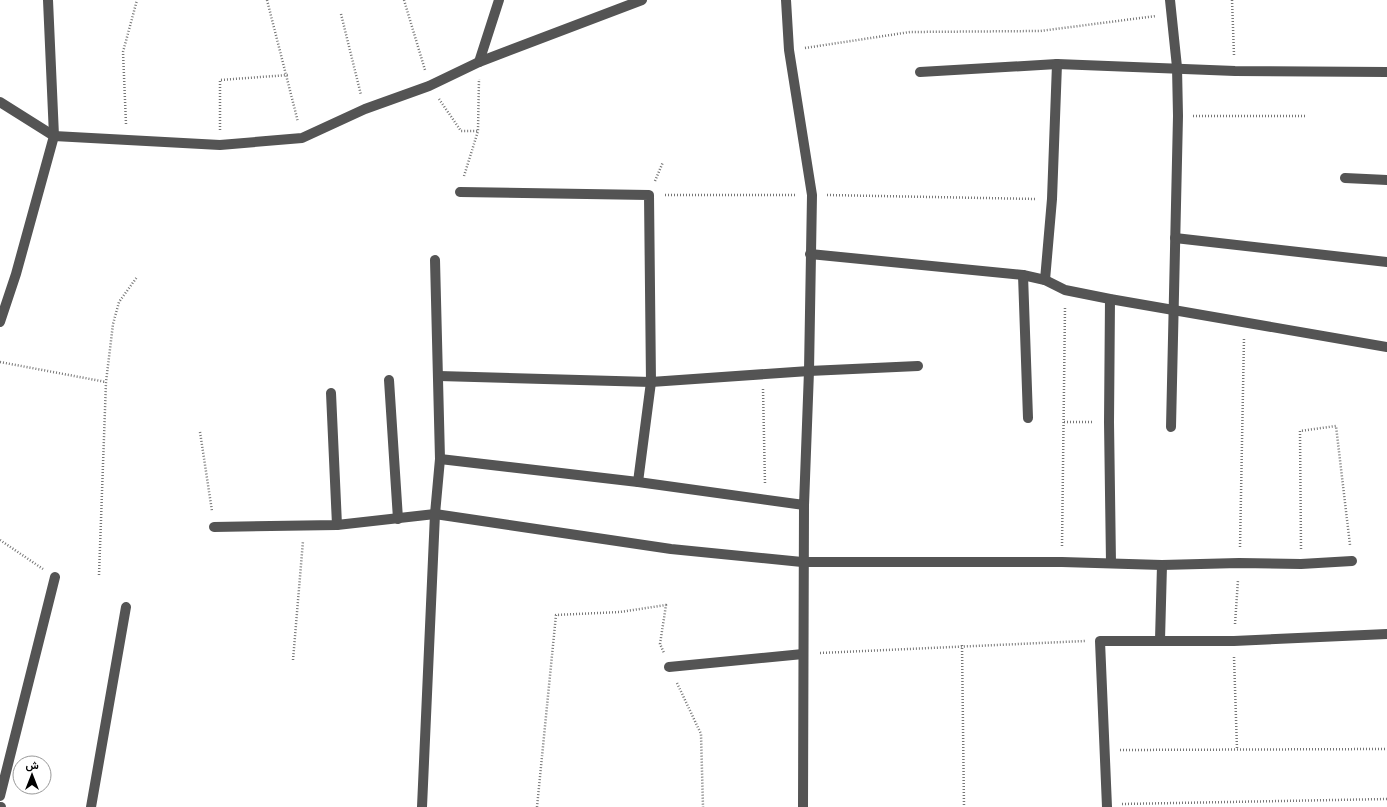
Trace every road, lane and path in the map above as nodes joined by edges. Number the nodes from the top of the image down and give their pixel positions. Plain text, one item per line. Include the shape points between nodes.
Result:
1 (48, 0) edge
2 (137, 0) edge
3 (267, 0) edge
4 (404, 0) edge
5 (499, 0) edge
6 (642, 0) edge
7 (786, 0) edge
8 (1170, 0) edge
9 (1232, 0) edge
10 (342, 14) dead end
11 (1171, 14) junction
12 (789, 50) junction
13 (479, 62) junction
14 (1057, 64) junction
15 (1177, 67) junction
16 (1235, 71) junction
17 (920, 72) dead end
18 (1387, 72) edge
19 (288, 75) junction
20 (429, 86) junction
21 (0, 102) edge
22 (365, 109) junction
23 (1178, 116) junction
24 (1307, 116) dead end
25 (478, 131) junction
26 (54, 136) junction
27 (302, 138) junction
28 (127, 141) junction
29 (220, 145) junction
30 (1345, 178) dead end
31 (1387, 180) edge
32 (460, 192) joint
33 (812, 195) junction
34 (649, 196) junction
35 (1052, 200) junction
36 (1175, 238) junction
37 (810, 254) junction
38 (435, 260) dead end
39 (1387, 262) edge
40 (1023, 275) junction
41 (137, 277) dead end
42 (1045, 280) junction
43 (1065, 290) junction
44 (1110, 299) junction
45 (1173, 309) junction
46 (0, 322) edge
47 (1245, 323) junction
48 (1387, 347) edge
49 (0, 362) edge
50 (918, 366) dead end
51 (809, 371) junction
52 (763, 374) junction
53 (439, 376) junction
54 (389, 380) dead end
55 (106, 382) junction
56 (651, 382) junction
57 (331, 393) dead end
58 (1028, 418) dead end
59 (1064, 422) junction
60 (1109, 422) junction
61 (1171, 427) dead end
62 (200, 432) dead end
63 (440, 459) junction
64 (638, 482) junction
65 (765, 499) junction
66 (804, 505) junction
67 (435, 514) junction
68 (398, 519) junction
69 (337, 525) junction
70 (214, 527) joint
71 (305, 527) junction
72 (0, 540) edge
73 (1352, 561) joint
74 (802, 562) junction
75 (1062, 562) junction
76 (1239, 562) junction
77 (1111, 563) junction
78 (1301, 564) junction
79 (1162, 565) junction
80 (99, 575) dead end
81 (55, 577) joint
82 (126, 607) dead end
83 (1387, 634) edge
84 (1160, 640) junction
85 (1100, 641) junction
86 (1234, 641) junction
87 (962, 645) junction
88 (803, 654) junction
89 (293, 660) dead end
90 (669, 667) junction
91 (1387, 748) edge
92 (1237, 749) junction
93 (1105, 750) junction
94 (0, 796) edge
95 (1387, 799) edge
96 (1107, 806) edge
97 (91, 807) edge
98 (422, 807) edge
99 (537, 807) edge
100 (703, 807) edge
101 (803, 807) edge
102 (964, 807) edge

1 - 26 street
2 - 28 path via 123,52
3 - 19 path
4 - 20 path
5 - 13 street
6 - 13 street
7 - 12 street
8 - 11 street
9 - 16 path
10 - 22 path
11 - 12 path via 1040,31 910,32
11 - 15 street
12 - 33 street
13 - 20 street
13 - 25 path
14 - 15 street
14 - 17 street
14 - 35 street
15 - 16 street
15 - 23 street
16 - 18 street
19 - 27 path
19 - 29 path via 220,80
20 - 22 street
20 - 25 path via 461,131
21 - 26 street
22 - 27 street
23 - 24 path
23 - 36 street
25 - 32 path
26 - 28 street
26 - 46 street
27 - 29 street
28 - 29 street
30 - 31 street
32 - 34 street
33 - 34 path
33 - 35 path
33 - 37 street
34 - 56 street
35 - 42 street
36 - 39 street
36 - 45 street
37 - 40 street
37 - 51 street
38 - 53 street
40 - 42 street
40 - 58 street
41 - 55 path via 119,302 112,324
42 - 43 street
43 - 44 street
43 - 59 path
44 - 45 street
44 - 60 street
45 - 47 street
45 - 61 street
47 - 48 street
47 - 76 path
49 - 55 path
50 - 51 street
51 - 52 street
51 - 66 street
52 - 56 street
52 - 65 path
53 - 56 street
53 - 63 street
54 - 68 street
55 - 80 path
56 - 64 street
57 - 69 street
59 - 60 path
59 - 75 path
60 - 77 street
62 - 70 path
63 - 64 street
63 - 67 street
64 - 65 street
65 - 66 street
66 - 74 street
67 - 68 street
67 - 74 street via 672,550
67 - 98 street
68 - 69 street
69 - 71 street
70 - 71 street
71 - 89 path
72 - 81 path
73 - 78 street
73 - 78 path via 1336,426 1300,431
74 - 75 street
74 - 88 street
75 - 77 street
76 - 78 street
76 - 79 street
76 - 86 path
77 - 79 street
79 - 84 street
81 - 94 street
82 - 97 street
83 - 86 street
84 - 85 street
84 - 86 street
85 - 87 path
85 - 93 street
86 - 92 path
87 - 88 path
87 - 102 path
88 - 90 street
88 - 101 street
90 - 99 path via 660,644 666,605 620,612 556,615
90 - 100 path via 701,734
91 - 92 path
92 - 93 path
93 - 96 street
95 - 96 path

